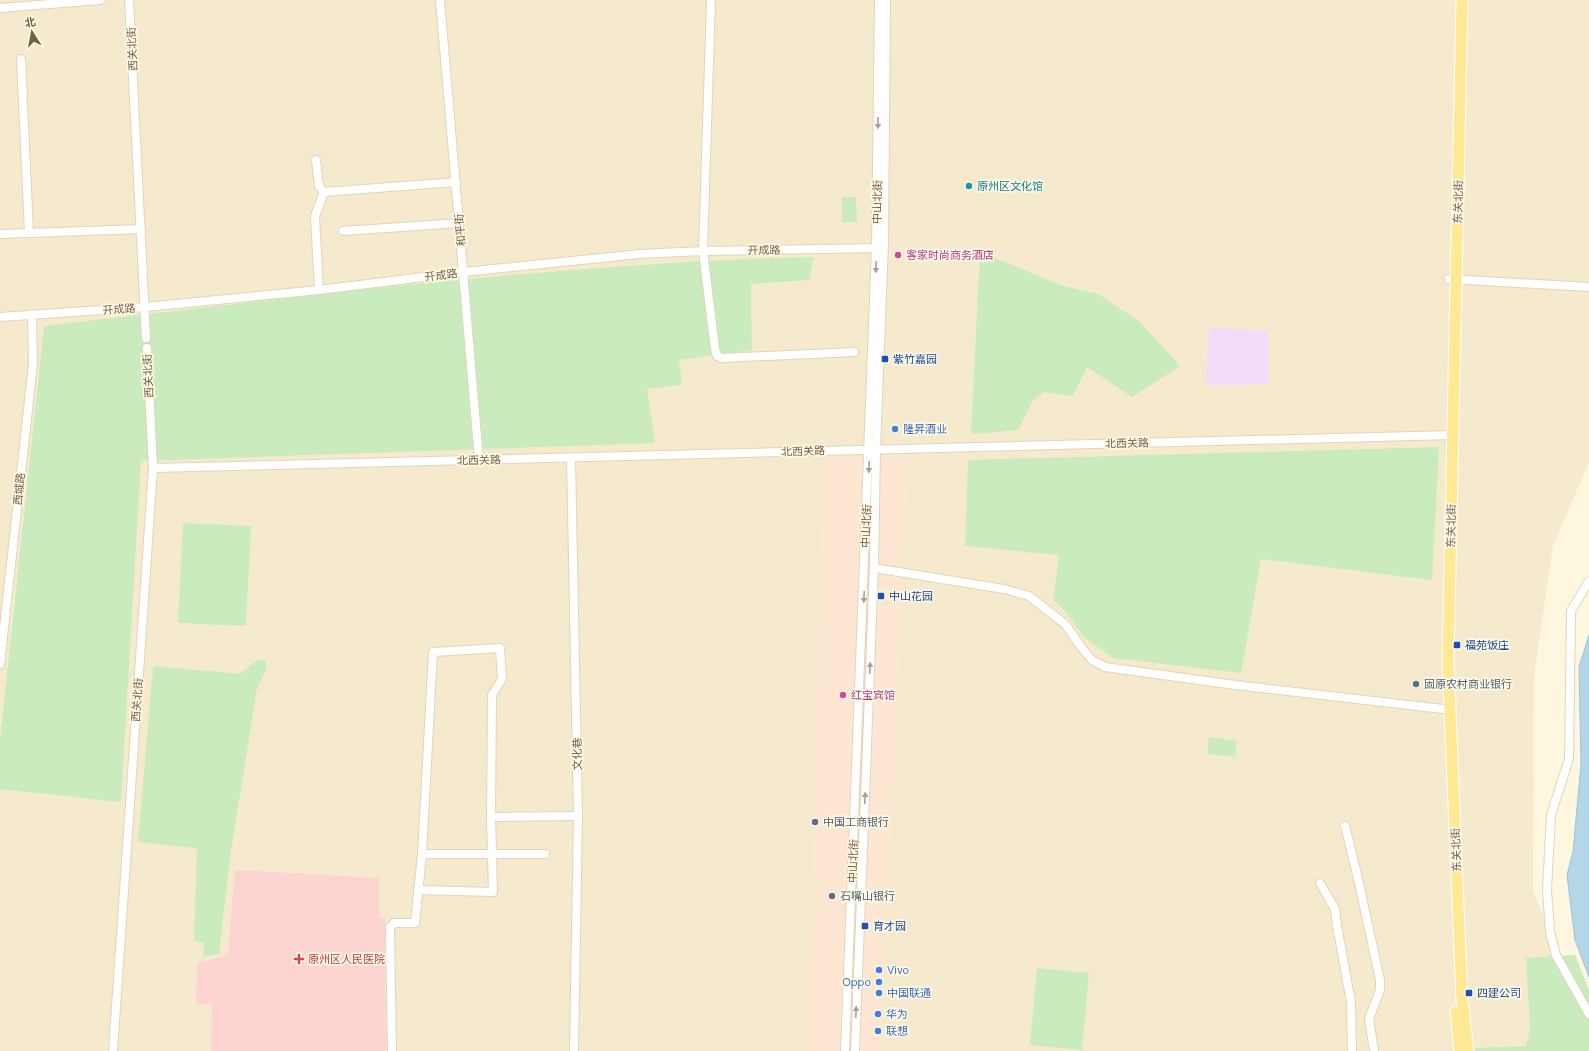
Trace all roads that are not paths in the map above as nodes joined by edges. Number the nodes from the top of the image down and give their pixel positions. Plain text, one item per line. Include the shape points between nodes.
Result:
1 (100, 0) edge
2 (129, 0) edge
3 (440, 0) edge
4 (711, 0) edge
5 (879, 0) edge
6 (886, 0) edge
7 (1455, 0) edge
8 (1462, 0) edge
9 (19, 3) edge
10 (0, 8) edge
11 (21, 59) dead end
12 (316, 160) dead end
13 (456, 182) junction
14 (324, 192) junction
15 (459, 223) junction
16 (141, 229) junction
17 (343, 231) dead end
18 (29, 233) junction
19 (0, 234) edge
20 (880, 248) junction
21 (704, 251) junction
22 (464, 272) junction
23 (1452, 279) junction
24 (1589, 287) edge
25 (319, 290) junction
26 (145, 307) junction
27 (32, 314) junction
28 (0, 317) edge
29 (146, 338) dead end
30 (147, 348) dead end
31 (854, 352) dead end
32 (1449, 435) junction
33 (873, 450) junction
34 (571, 458) junction
35 (479, 460) junction
36 (153, 468) junction
37 (874, 568) junction
38 (1589, 581) edge
39 (0, 664) edge
40 (1443, 709) junction
41 (578, 816) junction
42 (491, 817) junction
43 (1345, 826) dead end
44 (422, 854) junction
45 (492, 854) junction
46 (545, 854) dead end
47 (1320, 883) dead end
48 (418, 890) junction
49 (1589, 1014) edge
50 (113, 1051) edge
51 (392, 1051) edge
52 (574, 1051) edge
53 (845, 1051) edge
54 (855, 1051) edge
55 (1352, 1051) edge
56 (1374, 1051) edge
57 (1460, 1051) edge
58 (1468, 1051) edge

1 - 9 street
2 - 16 street, 西关北街
3 - 13 street, 和平街
4 - 21 street
5 -> 20 street, 中山北街
6 - 20 street, 中山北街
7 - 23 main road, 东关北街
8 - 23 main road, 东关北街
9 - 10 street
11 - 18 street
12 - 14 street via 319,186
13 - 14 street
13 - 15 street, 和平街
14 - 25 street via 315,216
15 - 17 street
15 - 22 street, 和平街
16 - 18 street
16 - 26 street, 西关北街
18 - 19 street
20 - 21 street, 开成路
20 - 33 street, 中山北街
21 - 22 street, 开成路 via 640,254
21 - 31 street via 717,356 722,358
22 - 25 street, 开成路
22 - 35 street, 和平街
23 - 24 street
23 - 32 main road, 东关北街
25 - 26 street, 开成路
26 - 27 street, 开成路
26 - 29 street, 西关北街
27 - 28 street, 开成路
27 - 39 street, 西城路 via 33,364
30 - 36 street, 西关北街
32 - 33 street, 北西关路
32 - 40 main road, 东关北街 via 1441,661
32 - 58 main road, 东关北街 via 1448,661 1462,1000
33 - 34 street, 北西关路
33 - 37 street, 中山北街
33 -> 53 street, 中山北街
34 - 35 street, 北西关路
34 - 41 street, 文化巷
35 - 36 street, 北西关路
36 - 50 street, 西关北街
37 - 40 street via 1004,589 1029,596 1066,625 1092,660 1105,667
54 -> 37 street, 中山北街
38 - 49 street via 1571,611 1569,759 1551,816 1547,890 1550,932 1556,954
40 - 57 main road, 东关北街 via 1454,994
41 - 42 street
41 - 52 street, 文化巷
42 - 44 street via 492,695 502,679 500,648 433,652
42 - 45 street
43 - 56 street via 1380,980 1380,990 1369,1019
44 - 45 street
44 - 48 street
45 - 46 street
45 - 48 street via 493,892
47 - 55 street via 1335,909 1351,1002
48 - 51 street via 415,923 394,923 390,927

